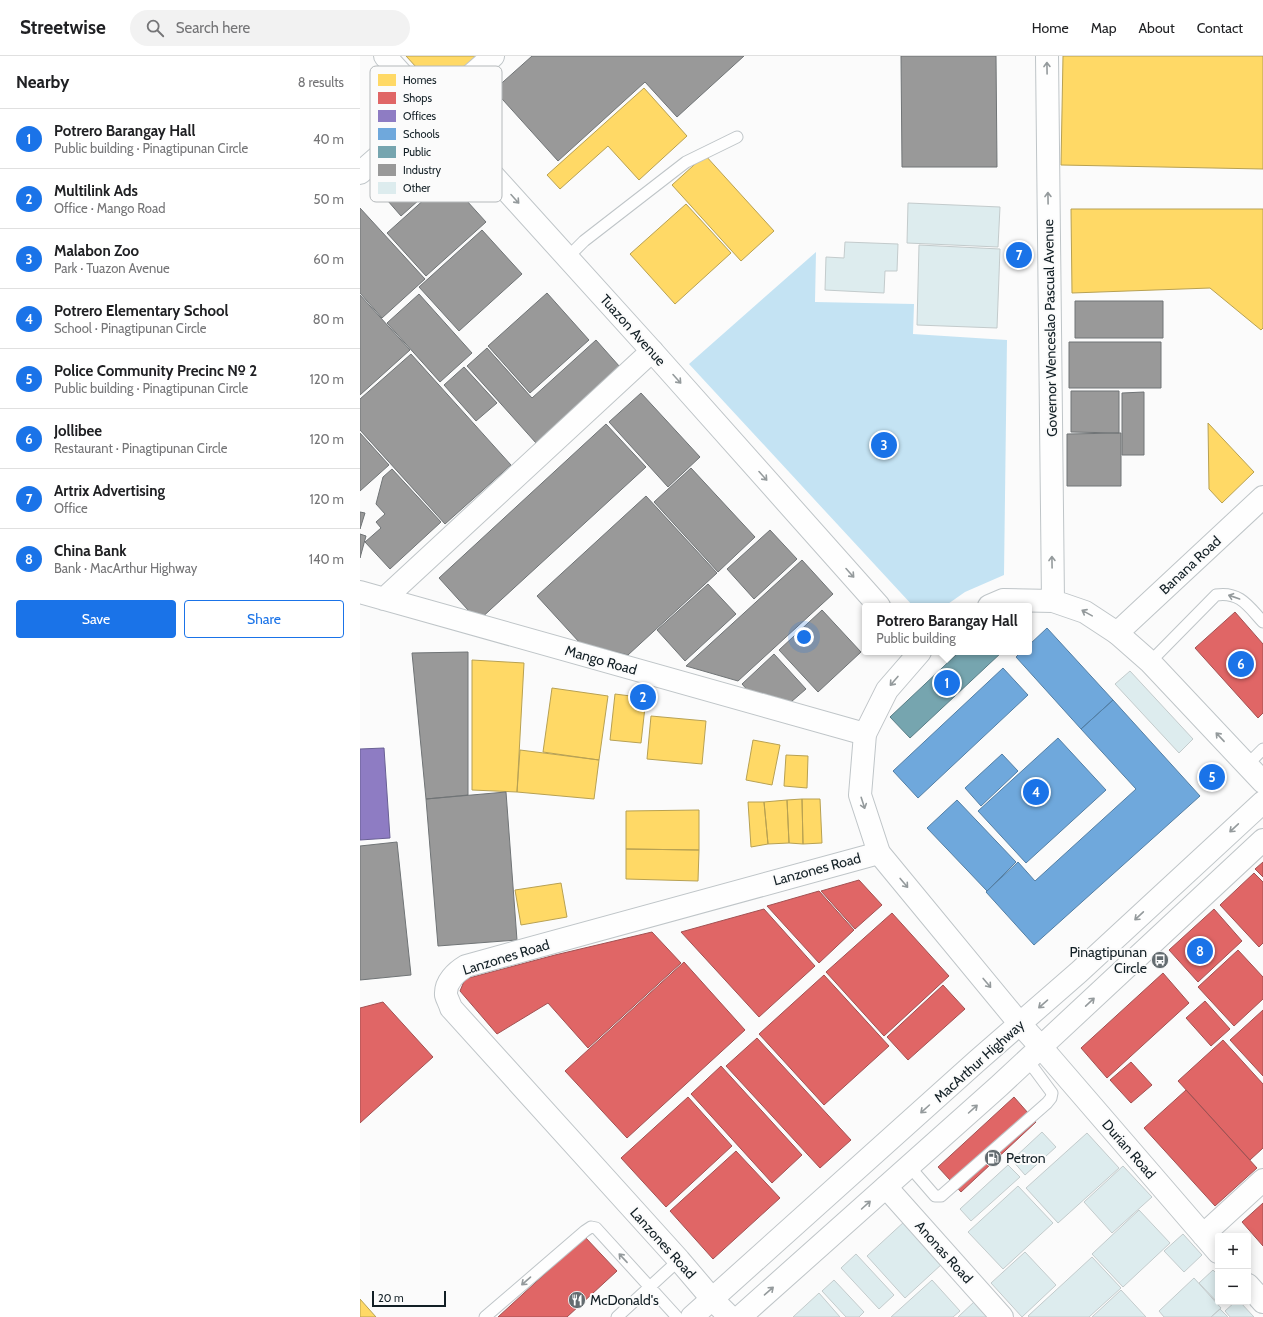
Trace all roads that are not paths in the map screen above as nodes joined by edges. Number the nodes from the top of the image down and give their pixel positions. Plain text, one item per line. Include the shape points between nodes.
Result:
1 (385, 56) edge
2 (493, 56) edge
3 (1047, 56) edge
4 (394, 66) edge
5 (481, 66) edge
6 (737, 137) dead end
7 (370, 164) edge
8 (360, 173) edge
9 (502, 184) edge
10 (568, 257) junction
11 (652, 351) junction
12 (1263, 497) edge
13 (360, 592) edge
14 (384, 599) junction
15 (1053, 601) junction
16 (877, 603) edge
17 (996, 603) edge
18 (1263, 622) edge
19 (1117, 634) junction
20 (917, 655) edge
21 (1150, 662) junction
22 (865, 734) junction
23 (1263, 749) edge
24 (1247, 765) junction
25 (1263, 782) edge
26 (1263, 802) edge
27 (1263, 840) edge
28 (879, 852) junction
29 (1020, 1024) junction
30 (1034, 1053) junction
31 (909, 1166) junction
32 (1263, 1180) edge
33 (886, 1187) junction
34 (1203, 1235) junction
35 (1215, 1249) edge
36 (679, 1260) junction
37 (650, 1286) junction
38 (1251, 1288) edge
39 (713, 1300) junction
40 (1263, 1302) edge
41 (485, 1317) edge
42 (617, 1317) edge
43 (677, 1317) edge
44 (692, 1317) edge
45 (730, 1317) edge
46 (740, 1317) edge
47 (1002, 1317) edge

1 - 4 main road, Tuazon Avenue
2 - 5 main road
15 -> 3 main road, Governor Wenceslao Pascual Avenue
6 - 10 lane via 686,162 584,241
7 - 8 main road
9 -> 10 main road, Tuazon Avenue
10 - 11 main road, Tuazon Avenue
11 - 14 main road
11 -> 16 main road, Tuazon Avenue
12 - 19 main road, Banana Road
13 - 14 main road, Mango Road
14 - 22 main road, Mango Road
15 - 17 main road via 1003,600
19 -> 15 main road via 1086,612
18 -> 21 lane via 1244,601 1235,596 1216,595
19 - 21 main road
20 -> 22 main road via 887,690
24 -> 21 main road
22 -> 28 main road via 860,795
23 - 24 lane
24 - 25 main road
26 -> 29 main road, MacArthur Highway
30 -> 27 main road
28 -> 29 main road
28 - 36 main road, Lanzones Road via 466,966 456,972 449,982 446,995 451,1008
29 - 30 main road
29 -> 39 main road, MacArthur Highway
31 -> 30 main road
30 - 31 lane via 1035,1070 1052,1093 1047,1103 941,1196 935,1196
30 - 34 main road, Durian Road
31 - 33 main road
32 - 34 main road
46 -> 33 main road
33 - 47 main road, Anonas Road
34 - 35 main road, Durian Road
36 - 37 lane
36 - 39 main road, Lanzones Road
37 -> 41 lane via 596,1228 591,1227
37 - 42 lane
37 - 43 lane
38 - 40 main road
39 - 44 main road, MacArthur Highway
39 - 45 main road, Lanzones Road

